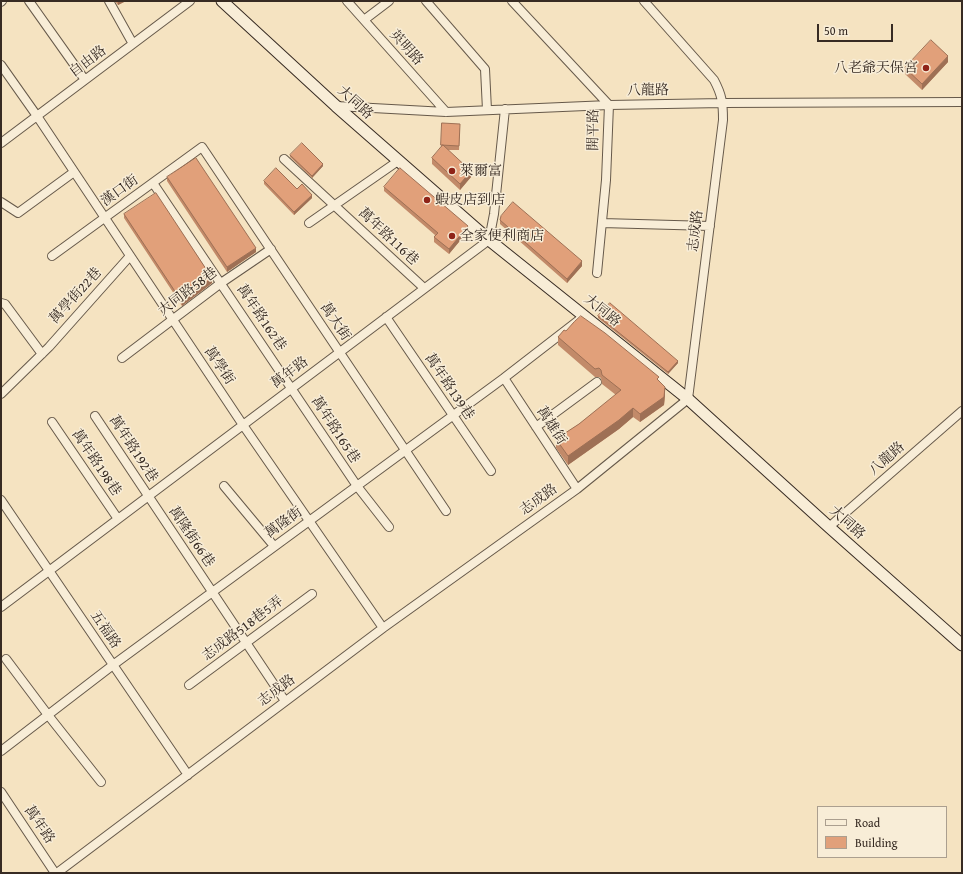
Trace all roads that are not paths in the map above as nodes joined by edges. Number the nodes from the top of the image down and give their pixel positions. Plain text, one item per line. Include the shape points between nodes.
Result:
1 (29, 1) edge
2 (109, 1) edge
3 (190, 1) edge
4 (222, 1) edge
5 (347, 1) edge
6 (389, 1) edge
7 (426, 1) edge
8 (512, 1) edge
9 (644, 1) edge
10 (364, 20) junction
11 (133, 44) junction
12 (1, 65) edge
13 (85, 80) junction
14 (962, 102) edge
15 (723, 103) junction
16 (609, 104) junction
17 (336, 106) junction
18 (505, 109) junction
19 (487, 110) junction
20 (446, 112) junction
21 (37, 116) junction
22 (1, 143) edge
23 (202, 147) joint
24 (284, 158) dead end
25 (398, 160) junction
26 (74, 172) junction
27 (153, 183) junction
28 (1, 202) edge
29 (334, 205) junction
30 (104, 217) junction
31 (309, 223) dead end
32 (602, 223) junction
33 (710, 226) junction
34 (489, 240) junction
35 (271, 249) junction
36 (52, 256) dead end
37 (130, 256) junction
38 (597, 273) dead end
39 (221, 283) junction
40 (424, 288) junction
41 (1, 303) edge
42 (584, 316) junction
43 (386, 318) junction
44 (173, 320) junction
45 (340, 352) junction
46 (42, 354) junction
47 (122, 358) dead end
48 (504, 378) junction
49 (597, 382) dead end
50 (292, 388) junction
51 (1, 394) edge
52 (688, 399) junction
53 (962, 411) edge
54 (95, 416) dead end
55 (452, 416) junction
56 (52, 422) dead end
57 (243, 425) junction
58 (536, 427) junction
59 (404, 450) junction
60 (490, 471) dead end
61 (224, 486) dead end
62 (356, 486) junction
63 (577, 489) junction
64 (148, 496) junction
65 (1, 500) edge
66 (446, 511) dead end
67 (118, 519) junction
68 (310, 520) junction
69 (389, 527) dead end
70 (829, 527) junction
71 (274, 546) junction
72 (50, 571) junction
73 (212, 592) junction
74 (312, 594) dead end
75 (1, 607) edge
76 (383, 628) junction
77 (246, 643) junction
78 (962, 645) edge
79 (6, 659) dead end
80 (113, 665) junction
81 (189, 685) dead end
82 (285, 701) junction
83 (48, 716) junction
84 (1, 752) edge
85 (188, 775) junction
86 (100, 782) dead end
87 (1, 792) edge
88 (56, 873) edge

1 - 13 street
2 - 11 street
3 - 11 street, 自由路
4 - 17 main road, 大同路
5 - 10 street, 英明路
6 - 10 street
7 - 19 street via 485,68
8 - 16 street, 開平路
9 - 15 street, 志成路 via 714,80
10 - 20 street, 英明路
11 - 13 street, 自由路
12 - 21 street, 萬學街
13 - 21 street, 自由路
14 - 15 street, 八龍路
15 - 16 street, 八龍路
15 - 33 street, 志成路
16 - 18 street, 八龍路
16 - 32 street, 開平路
17 - 20 street, 八龍路
17 - 25 main road, 大同路
18 - 19 street, 八龍路
18 - 34 street
19 - 20 street, 八龍路
21 - 22 street, 自由路
21 - 26 street, 萬學街
23 - 27 street, 漢口街
23 - 35 street, 萬大街
24 - 29 street, 萬年路116巷
25 - 29 street
25 - 34 main road, 大同路
26 - 28 street via 18,213
26 - 30 street, 萬學街
27 - 30 street, 漢口街
27 - 39 street, 萬年路162巷
29 - 31 street
29 - 40 street, 萬年路116巷
30 - 36 street, 漢口街
30 - 37 street, 萬學街
32 - 33 street
32 - 38 street, 開平路
33 - 52 street, 志成路
34 - 40 street, 萬年路
34 - 42 main road, 大同路
35 - 39 street, 大同路58巷
35 - 45 street, 萬大街
37 - 44 street, 萬學街
37 - 46 street, 萬學街22巷
39 - 44 street, 大同路58巷
39 - 50 street, 萬年路162巷
40 - 43 street, 萬年路
41 - 46 street via 5,304
42 - 48 street, 萬隆街
42 - 52 main road, 大同路
43 - 45 street, 萬年路
43 - 55 street, 萬年路139巷
44 - 47 street, 大同路58巷
44 - 57 street, 萬學街
45 - 50 street, 萬年路
45 - 59 street, 萬大街
46 - 51 street, 萬學街22巷
48 - 55 street, 萬隆街
48 - 58 street, 萬雄街
49 - 58 street
50 - 57 street, 萬年路
50 - 62 street, 萬年路165巷
52 - 63 street, 志成路
52 - 70 main road, 大同路
53 - 70 street, 八龍路
54 - 64 street, 萬年路192巷
55 - 59 street, 萬隆街
55 - 60 street, 萬年路139巷
56 - 67 street, 萬年路198巷
57 - 64 street, 萬年路
57 - 68 street, 萬學街
58 - 63 street, 萬雄街
59 - 62 street, 萬隆街
59 - 66 street, 萬大街
61 - 71 street
62 - 68 street, 萬隆街
62 - 69 street, 萬年路165巷
63 - 76 street, 志成路
64 - 67 street, 萬年路
64 - 73 street, 萬隆街66巷
65 - 72 street, 五福路
67 - 72 street, 萬年路
68 - 71 street, 萬隆街
68 - 76 street, 萬學街
70 - 78 main road, 大同路
71 - 73 street, 萬隆街
72 - 75 street, 萬年路
72 - 80 street, 五福路
73 - 77 street, 萬隆街66巷
73 - 80 street, 萬隆街
74 - 77 street, 志成路518巷5弄
76 - 82 street, 志成路
77 - 81 street, 志成路518巷5弄
77 - 82 street, 萬隆街66巷
79 - 83 street
80 - 83 street, 萬隆街
80 - 85 street, 五福路
82 - 85 street, 志成路
83 - 84 street, 萬隆街
83 - 86 street
85 - 88 street, 志成路
87 - 88 street, 萬年路

